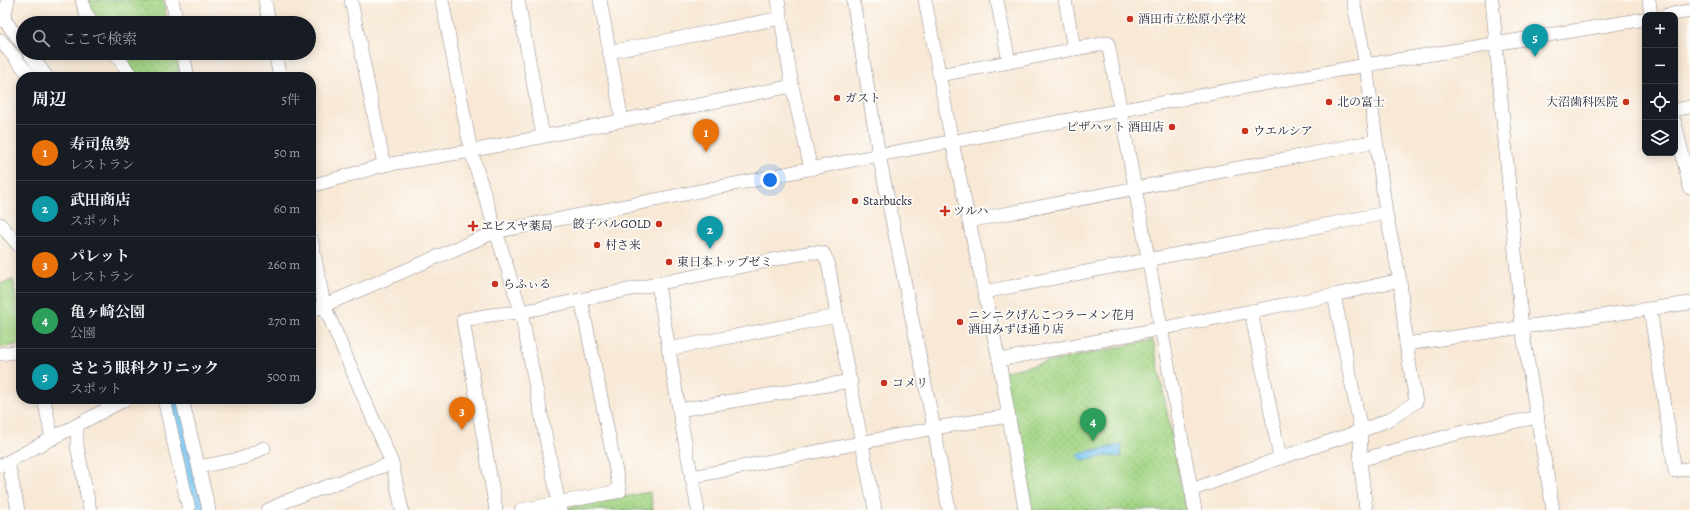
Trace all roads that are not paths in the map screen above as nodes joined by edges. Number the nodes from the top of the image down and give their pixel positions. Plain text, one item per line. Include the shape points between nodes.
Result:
1 (8, 0) edge
2 (82, 0) edge
3 (172, 0) edge
4 (265, 0) edge
5 (351, 0) edge
6 (442, 0) edge
7 (518, 0) edge
8 (600, 0) edge
9 (778, 0) edge
10 (853, 0) edge
11 (925, 0) edge
12 (997, 0) edge
13 (1064, 0) edge
14 (1353, 0) edge
15 (1492, 0) edge
16 (1649, 0) edge
17 (1690, 11) edge
18 (1651, 12) edge
19 (1678, 13) edge
20 (87, 16) edge
21 (175, 16) edge
22 (268, 16) edge
23 (781, 18) junction
24 (1642, 19) edge
25 (2, 20) edge
26 (16, 37) edge
27 (0, 40) edge
28 (1496, 43) junction
29 (1074, 48) junction
30 (610, 52) junction
31 (16, 59) edge
32 (17, 60) edge
33 (34, 60) edge
34 (120, 60) edge
35 (184, 60) edge
36 (276, 60) edge
37 (1009, 62) junction
38 (1366, 65) junction
39 (27, 72) edge
40 (43, 72) edge
41 (128, 72) edge
42 (187, 72) edge
43 (279, 72) edge
44 (939, 75) junction
45 (792, 86) junction
46 (1690, 107) edge
47 (1678, 109) edge
48 (1120, 111) junction
49 (622, 120) junction
50 (1678, 135) edge
51 (543, 136) junction
52 (1376, 140) junction
53 (952, 142) junction
54 (471, 151) junction
55 (879, 155) junction
56 (384, 165) junction
57 (811, 169) junction
58 (316, 185) edge
59 (1690, 188) edge
60 (1134, 189) junction
61 (1386, 213) junction
62 (969, 221) junction
63 (0, 224) edge
64 (495, 232) junction
65 (16, 242) edge
66 (1147, 260) junction
67 (316, 263) edge
68 (1400, 280) junction
69 (658, 284) junction
70 (984, 292) junction
71 (1334, 295) junction
72 (581, 300) junction
73 (1690, 303) edge
74 (324, 305) junction
75 (316, 309) edge
76 (1650, 309) junction
77 (1251, 311) junction
78 (521, 312) junction
79 (837, 316) junction
80 (1160, 328) junction
81 (1522, 328) junction
82 (1406, 344) junction
83 (668, 349) junction
84 (16, 352) edge
85 (0, 354) edge
86 (999, 360) junction
87 (851, 381) junction
88 (45, 404) edge
89 (117, 404) edge
90 (165, 404) edge
91 (183, 404) edge
92 (679, 410) junction
93 (1009, 416) junction
94 (1538, 417) junction
95 (77, 425) junction
96 (934, 428) junction
97 (1361, 431) junction
98 (52, 439) junction
99 (861, 443) junction
100 (264, 448) dead end
101 (1280, 458) junction
102 (1360, 460) junction
103 (392, 463) junction
104 (4, 464) edge
105 (199, 467) junction
106 (1690, 468) edge
107 (692, 476) junction
108 (1191, 490) junction
109 (560, 506) edge
110 (870, 509) edge
111 (18, 510) edge
112 (90, 510) edge
113 (189, 510) edge
114 (209, 510) edge
115 (268, 510) edge
116 (402, 510) edge
117 (496, 510) edge
118 (521, 510) edge
119 (698, 510) edge
120 (949, 510) edge
121 (1025, 510) edge
122 (1195, 510) edge
123 (1366, 510) edge
124 (1553, 510) edge

1 - 25 street
2 - 20 street
3 - 21 street
4 - 22 street
5 - 56 street
6 - 54 street
7 - 51 street
8 - 30 street
9 - 23 street
10 - 55 street
11 - 44 street
12 - 37 street
13 - 29 street
14 - 38 street
15 - 28 street
16 - 18 street
17 - 19 street
23 - 30 street
23 - 45 street
24 - 28 street
25 - 26 street
27 - 31 street
28 - 38 street
28 - 81 street
29 - 37 street
29 - 48 street via 1108,43
30 - 49 street
32 - 39 street
33 - 40 street
34 - 41 street
35 - 42 street
36 - 43 street
37 - 44 street
38 - 48 street
38 - 52 street
44 - 53 street
45 - 49 street
45 - 57 street
46 - 47 street
48 - 53 street
48 - 60 street
49 - 51 street
50 - 59 street
51 - 54 street
52 - 60 street
52 - 61 street
53 - 55 street
53 - 62 street
54 - 56 street
54 - 64 street
55 - 57 street
55 - 96 street
56 - 58 street
57 - 64 street
60 - 62 street
60 - 66 street
61 - 66 street
61 - 68 street
62 - 70 street
63 - 65 street
64 - 74 street
64 - 78 street
66 - 70 street
66 - 80 street
67 - 74 street
68 - 71 street
68 - 82 street
69 - 72 street
69 - 79 street via 811,252 823,253 828,262
69 - 83 street
70 - 86 street
71 - 77 street
71 - 97 street
72 - 78 street
72 - 109 street via 620,491
73 - 76 street
74 - 75 street
74 - 103 street
76 - 81 street
76 - 106 street via 1675,470
77 - 80 street
77 - 101 street
78 - 109 street
78 - 117 street via 463,320
79 - 83 street
79 - 87 street
80 - 86 street
80 - 108 street
81 - 82 street
81 - 94 street
82 - 97 street via 1416,402 1390,419
83 - 92 street
84 - 85 street
86 - 93 street
87 - 92 street
87 - 99 street
88 - 98 street
89 - 95 street
90 - 113 street
91 - 105 street
92 - 107 street
93 - 96 street
93 - 121 street
94 - 102 street via 1459,433
94 - 124 street
95 - 98 street
95 - 112 street via 77,446
96 - 99 street
96 - 120 street
97 - 101 street
97 - 102 street
98 - 104 street
99 - 107 street
99 - 110 street
100 - 105 street via 243,458
101 - 108 street
102 - 123 street
103 - 115 street
103 - 116 street
104 - 111 street
105 - 114 street
107 - 119 street
108 - 122 street
109 - 118 street

